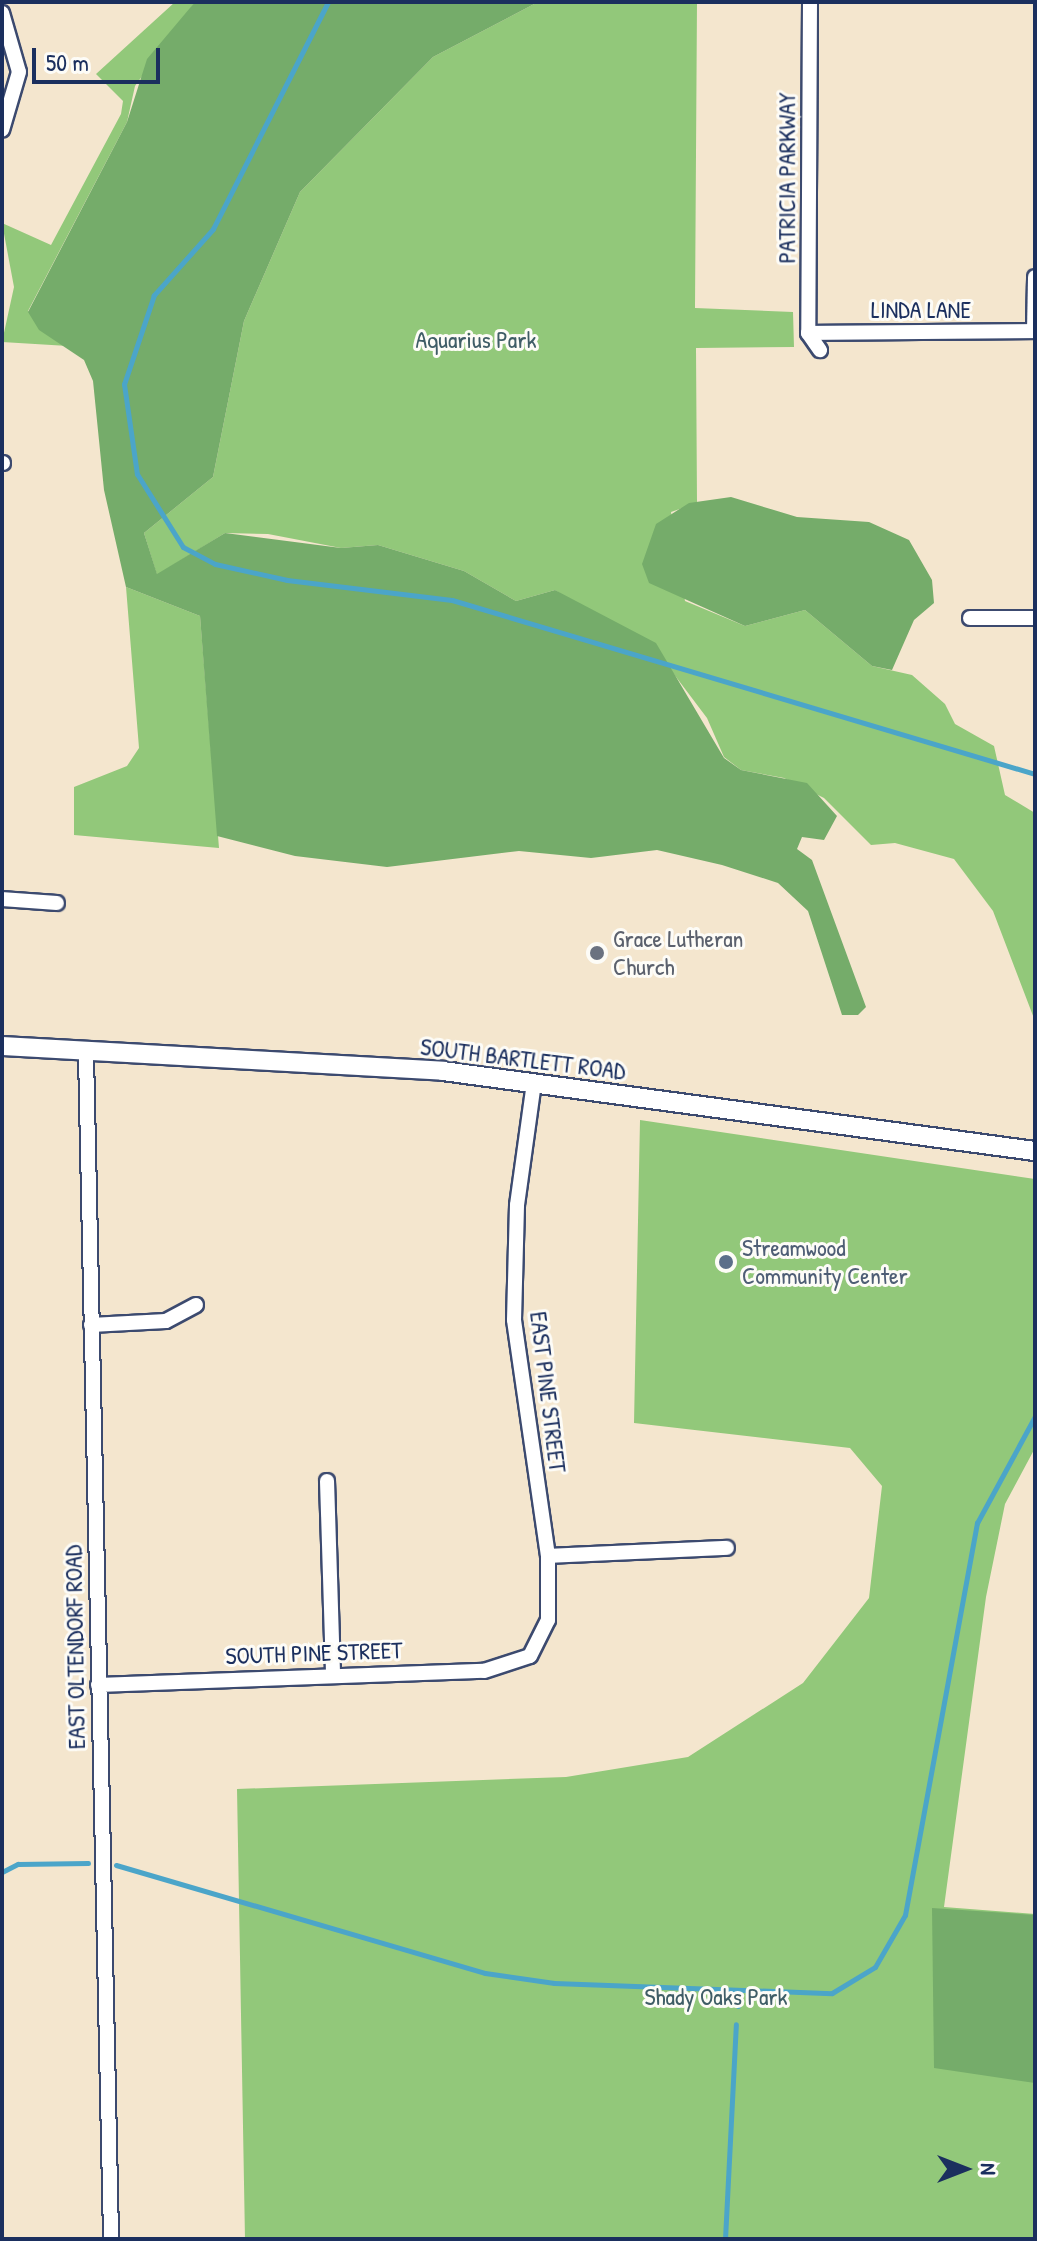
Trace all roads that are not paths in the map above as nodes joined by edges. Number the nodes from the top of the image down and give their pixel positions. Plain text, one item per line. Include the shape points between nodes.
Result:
1 (810, 2) edge
2 (2, 13) edge
3 (2, 130) edge
4 (1035, 277) edge
5 (1035, 331) edge
6 (808, 333) junction
7 (820, 350) dead end
8 (970, 618) dead end
9 (1035, 618) edge
10 (2, 899) edge
11 (57, 903) dead end
12 (2, 1046) edge
13 (86, 1053) junction
14 (534, 1082) junction
15 (1035, 1151) edge
16 (196, 1305) dead end
17 (91, 1325) junction
18 (327, 1481) dead end
19 (727, 1548) dead end
20 (548, 1556) junction
21 (530, 1656) joint
22 (333, 1672) junction
23 (98, 1685) junction
24 (111, 2239) edge

1 - 6 street, PATRICIA PARKWAY
2 - 3 street via 19,72
4 - 5 street
5 - 6 street, LINDA LANE
6 - 7 street
8 - 9 street
10 - 11 street
12 - 13 main road, SOUTH BARTLETT ROAD
13 - 14 main road, SOUTH BARTLETT ROAD via 443,1071
13 - 17 street, EAST OLTENDORF ROAD
14 - 15 main road, SOUTH BARTLETT ROAD
14 - 20 street, EAST PINE STREET via 517,1205 514,1320
16 - 17 street via 166,1321
17 - 23 street, EAST OLTENDORF ROAD
18 - 22 street
19 - 20 street
20 - 21 street, EAST PINE STREET via 548,1620
21 - 22 street, SOUTH PINE STREET via 484,1671
22 - 23 street, SOUTH PINE STREET
23 - 24 street, EAST OLTENDORF ROAD

